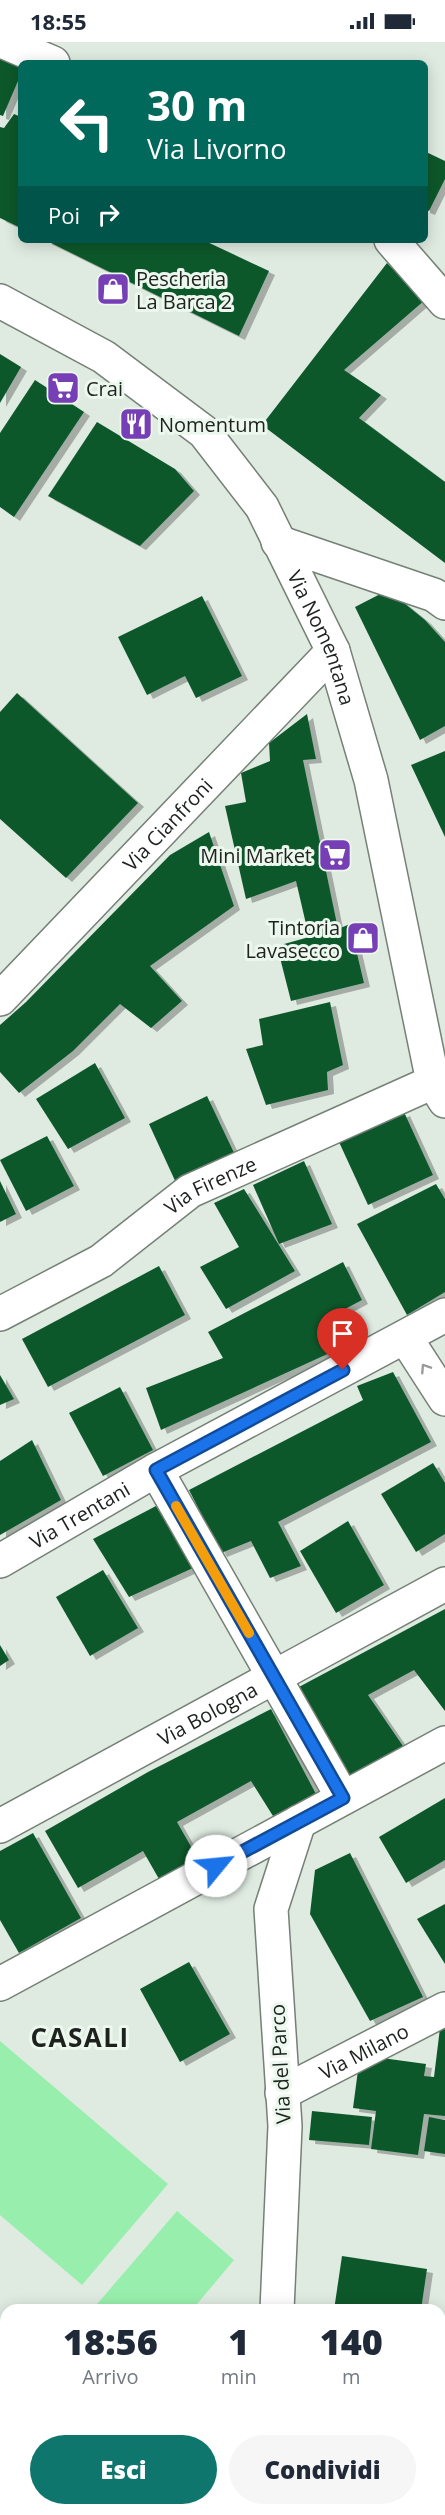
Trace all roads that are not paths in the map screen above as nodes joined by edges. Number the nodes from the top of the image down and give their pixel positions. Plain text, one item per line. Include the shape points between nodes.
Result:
1 (4, 42) edge
2 (45, 60) edge
3 (394, 243) edge
4 (0, 301) edge
5 (445, 302) edge
6 (278, 542) junction
7 (445, 603) edge
8 (333, 651) junction
9 (0, 999) edge
10 (439, 1091) edge
11 (0, 1314) edge
12 (445, 1315) edge
13 (405, 1337) junction
14 (445, 1399) edge
15 (156, 1470) junction
16 (0, 1561) edge
17 (445, 1584) edge
18 (274, 1677) junction
19 (445, 1743) edge
20 (343, 1798) junction
21 (299, 1822) junction
22 (0, 1826) edge
23 (0, 1983) edge
24 (445, 2009) edge
25 (282, 2093) junction
26 (277, 2304) edge

1 - 2 street
3 - 5 street
4 - 6 street, Via Nomentana via 104,357 204,432 262,507
6 - 7 street via 434,595
6 - 8 street, Via Nomentana
8 - 9 street, Via Cianfroni
8 - 10 street, Via Nomentana via 371,780
10 - 11 street, Via Firenze via 190,1191 101,1261
12 - 13 street, Via Trentani
14 -> 13 street
13 - 15 street, Via Trentani
15 - 16 street, Via Trentani
15 - 18 street
17 - 18 street, Via Bologna
18 - 20 street
18 - 22 street, Via Bologna
19 - 20 street
20 - 21 street
21 - 23 street
21 - 25 street, Via del Parco via 272,1909
24 - 25 street, Via Milano
25 - 26 street, Via del Parco via 285,2126

